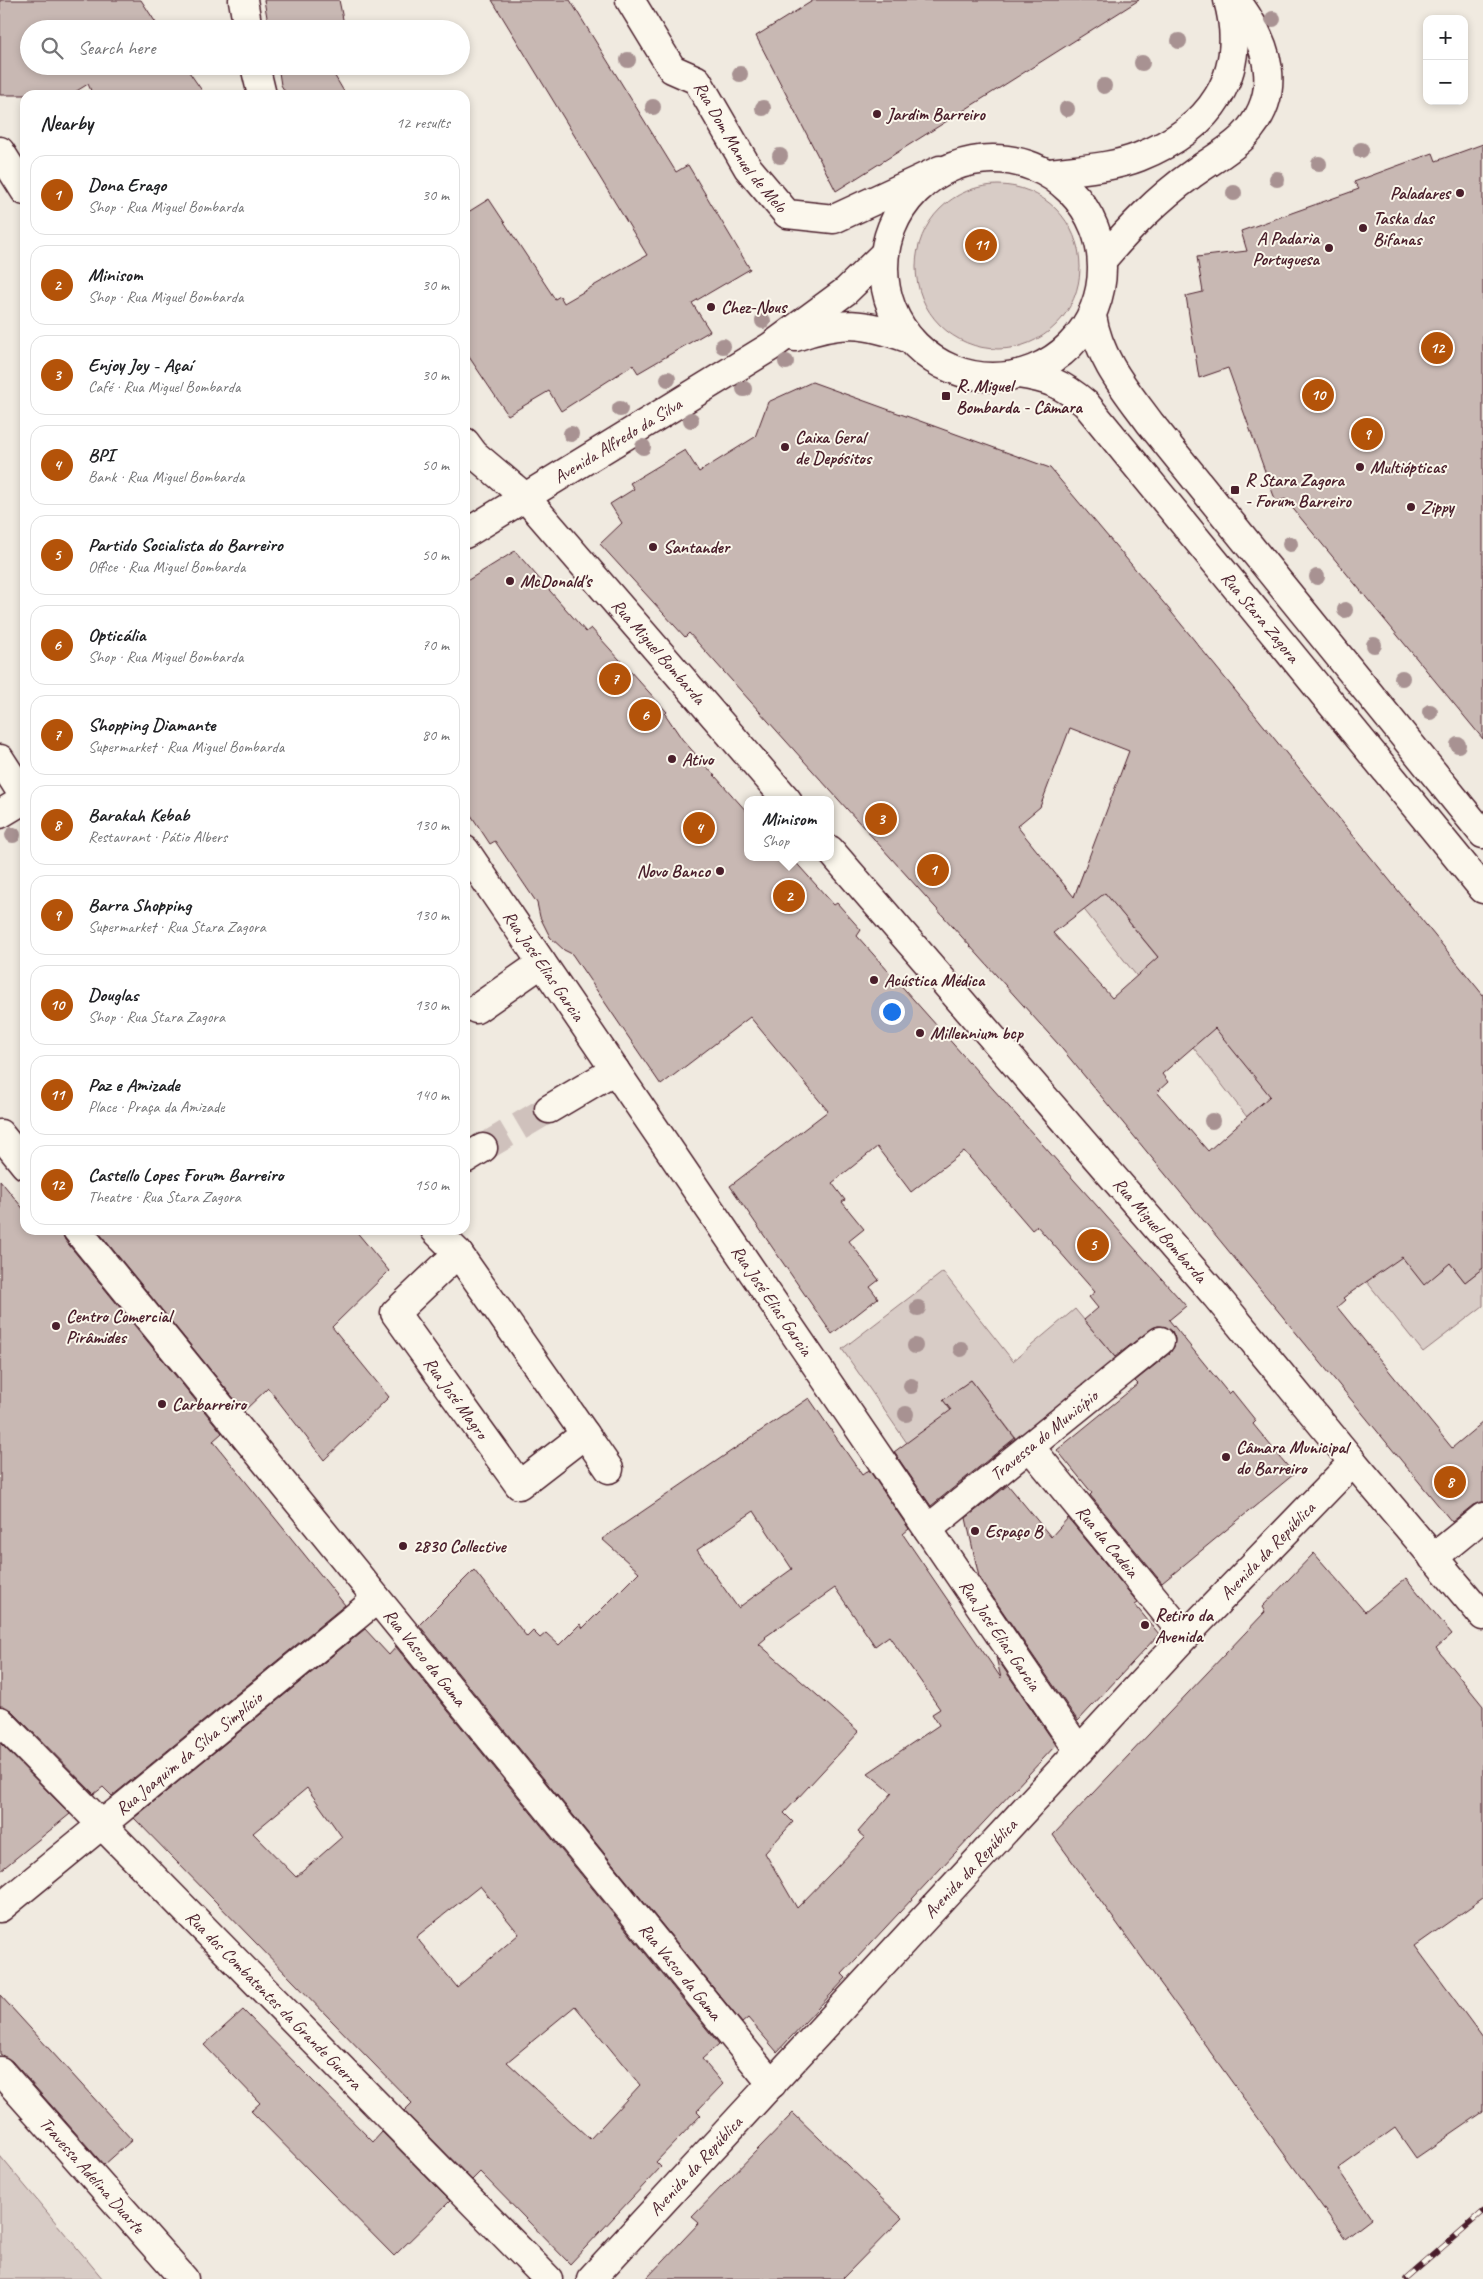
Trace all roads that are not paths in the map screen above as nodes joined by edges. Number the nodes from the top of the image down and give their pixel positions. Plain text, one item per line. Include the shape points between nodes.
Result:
1 (244, 0) edge
2 (630, 0) edge
3 (1228, 0) edge
4 (1236, 0) edge
5 (247, 20) edge
6 (257, 75) edge
7 (261, 90) edge
8 (0, 151) edge
9 (940, 170) junction
10 (1050, 173) junction
11 (20, 183) edge
12 (884, 254) junction
13 (1103, 258) junction
14 (1092, 316) junction
15 (910, 339) junction
16 (770, 347) junction
17 (1018, 374) junction
18 (470, 449) edge
19 (525, 497) junction
20 (470, 531) edge
21 (0, 759) edge
22 (20, 790) edge
23 (784, 796) edge
24 (20, 801) edge
25 (0, 814) edge
26 (1483, 834) edge
27 (834, 855) edge
28 (470, 857) edge
29 (1483, 889) edge
30 (542, 962) junction
31 (476, 1009) dead end
32 (616, 1070) junction
33 (549, 1109) tunnel mouth
34 (0, 1134) edge
35 (20, 1159) edge
36 (82, 1235) edge
37 (440, 1235) edge
38 (458, 1253) junction
39 (1160, 1341) dead end
40 (585, 1434) junction
41 (1030, 1447) junction
42 (1353, 1462) junction
43 (609, 1469) dead end
44 (1483, 1516) edge
45 (928, 1529) junction
46 (1433, 1558) junction
47 (377, 1599) junction
48 (1483, 1616) edge
49 (1185, 1636) junction
50 (0, 1721) edge
51 (1079, 1751) junction
52 (101, 1825) junction
53 (0, 1908) edge
54 (0, 2071) edge
55 (772, 2084) junction
56 (184, 2279) edge
57 (548, 2279) edge
58 (591, 2279) edge

1 - 5 street
2 - 9 street, Rua Dom Manuel de Melo via 672,69 697,80 748,168 787,214 834,219
3 - 10 street via 1235,41 1232,67 1220,96 1198,121 1170,142 1138,157
4 - 13 street via 1261,40 1269,69 1268,95 1258,119 1243,137 1137,219
6 - 7 street
8 - 11 street
9 - 10 street, Rua Dom Manuel de Melo via 980,158 1016,160
9 - 12 street via 906,202
10 - 13 street via 1076,196 1094,224
12 - 15 street via 884,285 894,314
12 - 16 street, Avenida Alfredo da Silva via 846,291
13 - 14 street via 1101,288
14 - 17 street via 1073,342 1048,362
14 - 26 street, Rua Stara Zagora via 1095,336 1103,355 1150,423
15 - 16 street, Avenida Alfredo da Silva via 877,327 844,324 818,328
15 - 17 street via 932,358 959,371 988,377
16 - 19 street, Avenida Alfredo da Silva
17 - 29 street, Rua Stara Zagora via 1048,379 1069,389 1086,404
18 - 19 street, Rua Miguel Bombarda
19 - 20 street, Avenida Alfredo da Silva
19 - 23 street, Rua Miguel Bombarda
21 - 22 street
24 - 25 street
27 - 42 street, Rua Miguel Bombarda via 1216,1296
28 - 30 street, Rua José Elias Garcia
30 - 31 street
30 - 32 street, Rua José Elias Garcia
32 - 33 street
32 - 45 street, Rua José Elias Garcia
34 - 35 street
36 - 47 street, Rua Vasco da Gama
37 - 38 street
38 - 40 street
38 - 40 street, Rua José Magro via 395,1313 519,1485
39 - 41 street, Travessa do Município
40 - 43 street
41 - 45 street, Travessa do Município
41 - 49 street, Rua da Cadeia
42 - 46 street, Rua Miguel Bombarda
42 - 49 street, Avenida da República
44 - 46 street
45 - 51 street, Rua José Elias Garcia
46 - 48 street, Rua Miguel Bombarda
47 - 52 street, Rua Joaquim da Silva Simplício
47 - 55 street, Rua Vasco da Gama
49 - 51 street, Avenida da República
50 - 52 street, Rua dos Combatentes da Grande Guerra
51 - 55 street, Avenida da República
52 - 53 street, Rua Joaquim da Silva Simplício
52 - 57 street, Rua dos Combatentes da Grande Guerra
54 - 56 street, Travessa Adelina Duarte
55 - 58 street, Avenida da República

